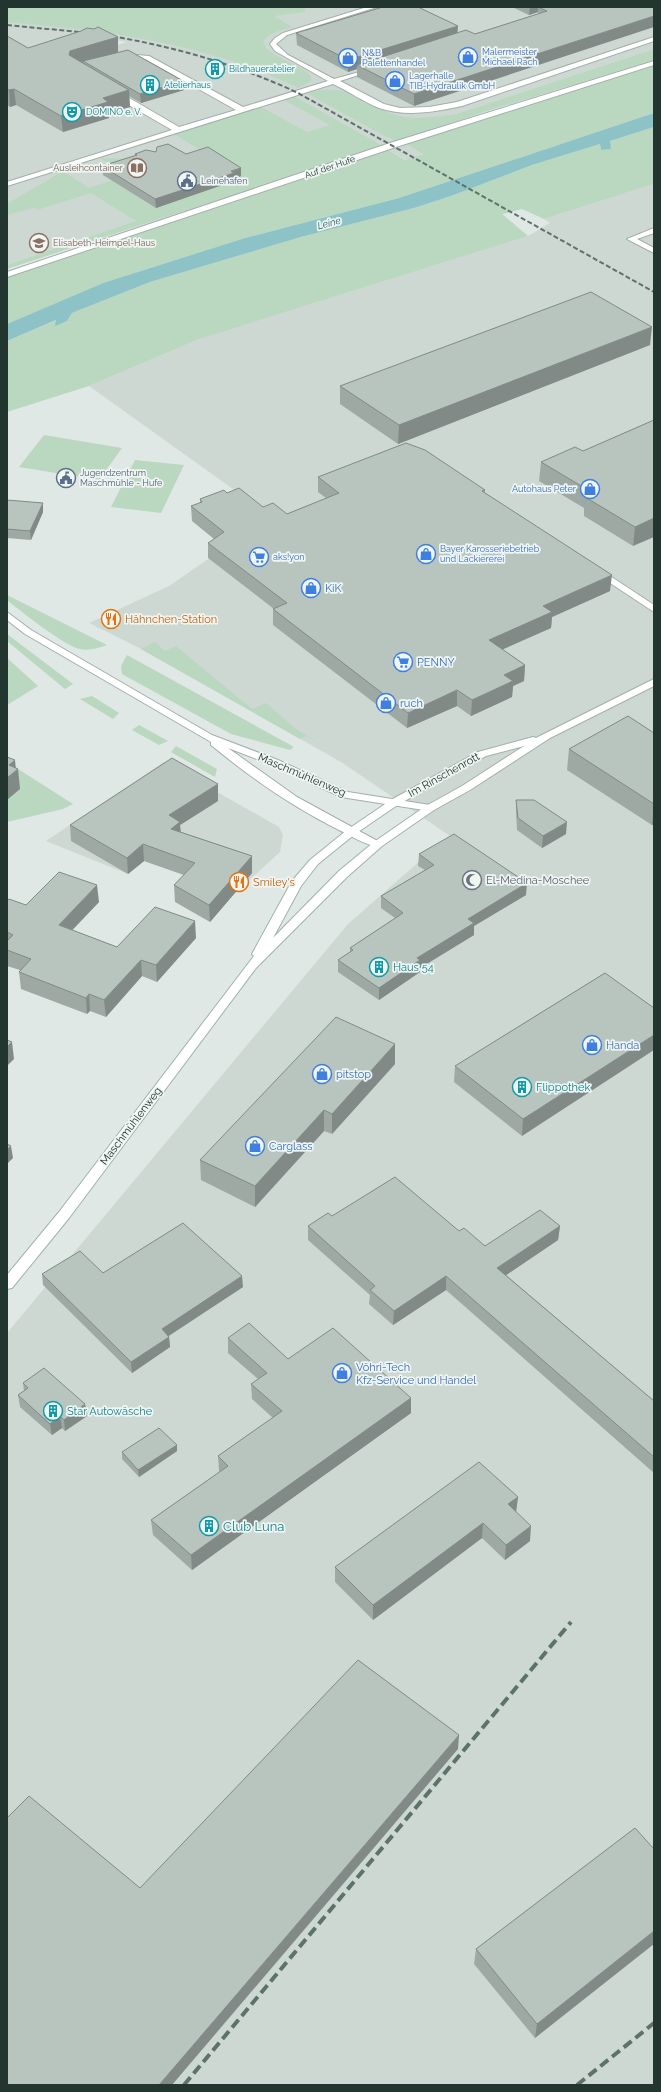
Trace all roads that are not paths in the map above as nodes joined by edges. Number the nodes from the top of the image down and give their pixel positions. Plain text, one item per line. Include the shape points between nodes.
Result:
1 (374, 7) edge
2 (654, 39) edge
3 (118, 57) edge
4 (654, 63) edge
5 (379, 67) edge
6 (334, 81) junction
7 (106, 88) edge
8 (242, 110) junction
9 (178, 130) junction
10 (132, 144) junction
11 (143, 150) edge
12 (7, 184) edge
13 (654, 230) edge
14 (654, 251) edge
15 (7, 275) edge
16 (589, 565) edge
17 (654, 609) edge
18 (7, 615) edge
19 (654, 682) edge
20 (546, 736) junction
21 (208, 737) junction
22 (395, 802) junction
23 (430, 808) junction
24 (351, 832) junction
25 (378, 844) junction
26 (252, 965) junction
27 (7, 1284) edge

1 - 6 main road via 285,34 273,44 277,50
2 - 6 main road via 459,104 432,110 413,112 389,109
3 - 8 main road via 147,57
4 - 15 main road, Auf der Hufe via 400,143
5 - 6 main road
6 - 8 main road
7 - 9 main road
8 - 9 main road
9 - 10 main road
10 - 11 main road
10 - 12 main road
13 - 14 main road via 631,239
16 - 17 main road
18 - 21 main road, Maschmühlenweg via 28,632
19 - 20 main road, Im Rinschenrott
20 - 22 main road, Im Rinschenrott via 482,754
20 - 23 main road, Im Rinschenrott
21 - 22 main road, Maschmühlenweg via 274,762 345,795
21 - 24 main road, Maschmühlenweg via 244,767 305,807
22 - 23 main road, Maschmühlenweg
22 - 24 main road, Im Rinschenrott
23 - 25 main road, Maschmühlenweg
24 - 25 main road, Maschmühlenweg
24 - 26 main road, Maschmühlenweg via 314,862 296,884
25 - 26 main road, Maschmühlenweg via 343,874
26 - 27 main road, Maschmühlenweg via 64,1215

